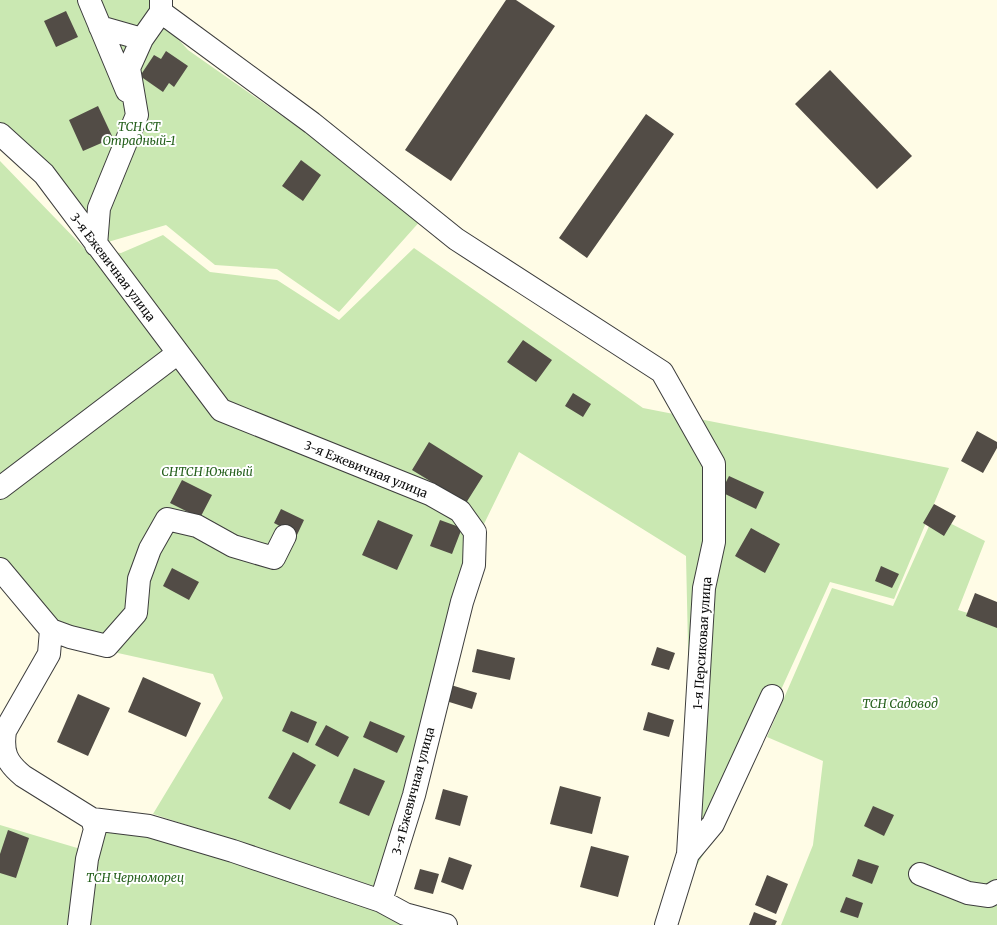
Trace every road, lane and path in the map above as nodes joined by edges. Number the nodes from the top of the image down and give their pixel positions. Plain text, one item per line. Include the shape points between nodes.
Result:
1 (89, 0) edge
2 (161, 6) edge
3 (100, 27) junction
4 (142, 39) junction
5 (137, 115) junction
6 (0, 134) edge
7 (96, 245) junction
8 (178, 353) junction
9 (0, 488) edge
10 (285, 536) dead end
11 (0, 569) edge
12 (51, 630) junction
13 (772, 696) dead end
14 (92, 819) junction
15 (688, 854) junction
16 (920, 874) dead end
17 (997, 891) edge
18 (381, 901) junction
19 (404, 920) edge
20 (79, 925) edge
21 (446, 925) edge
22 (666, 925) edge

1 - 3 street
2 - 4 street
2 - 15 street, 1-я Персиковая улица via 456,239 662,372 714,464 714,542 704,588
3 - 4 street
3 - 5 street
4 - 5 street via 129,68
5 - 7 street via 99,208
6 - 7 street, 3-я Ежевичная улица via 44,174
7 - 8 street, 3-я Ежевичная улица
8 - 9 street
8 - 18 street, 3-я Ежевичная улица via 221,410 430,494 460,511 475,532 474,565 462,602 414,795
10 - 12 street via 274,558 233,546 197,526 167,520 150,549 139,579 136,613 106,646
11 - 12 street
12 - 14 street via 49,654 5,730 3,744 12,768
13 - 15 street via 713,824
14 - 18 street via 149,826 233,851
14 - 20 street via 95,829 87,859
15 - 22 street, 1-я Персиковая улица
16 - 17 street via 968,893 989,896
18 - 19 street
19 - 21 street

